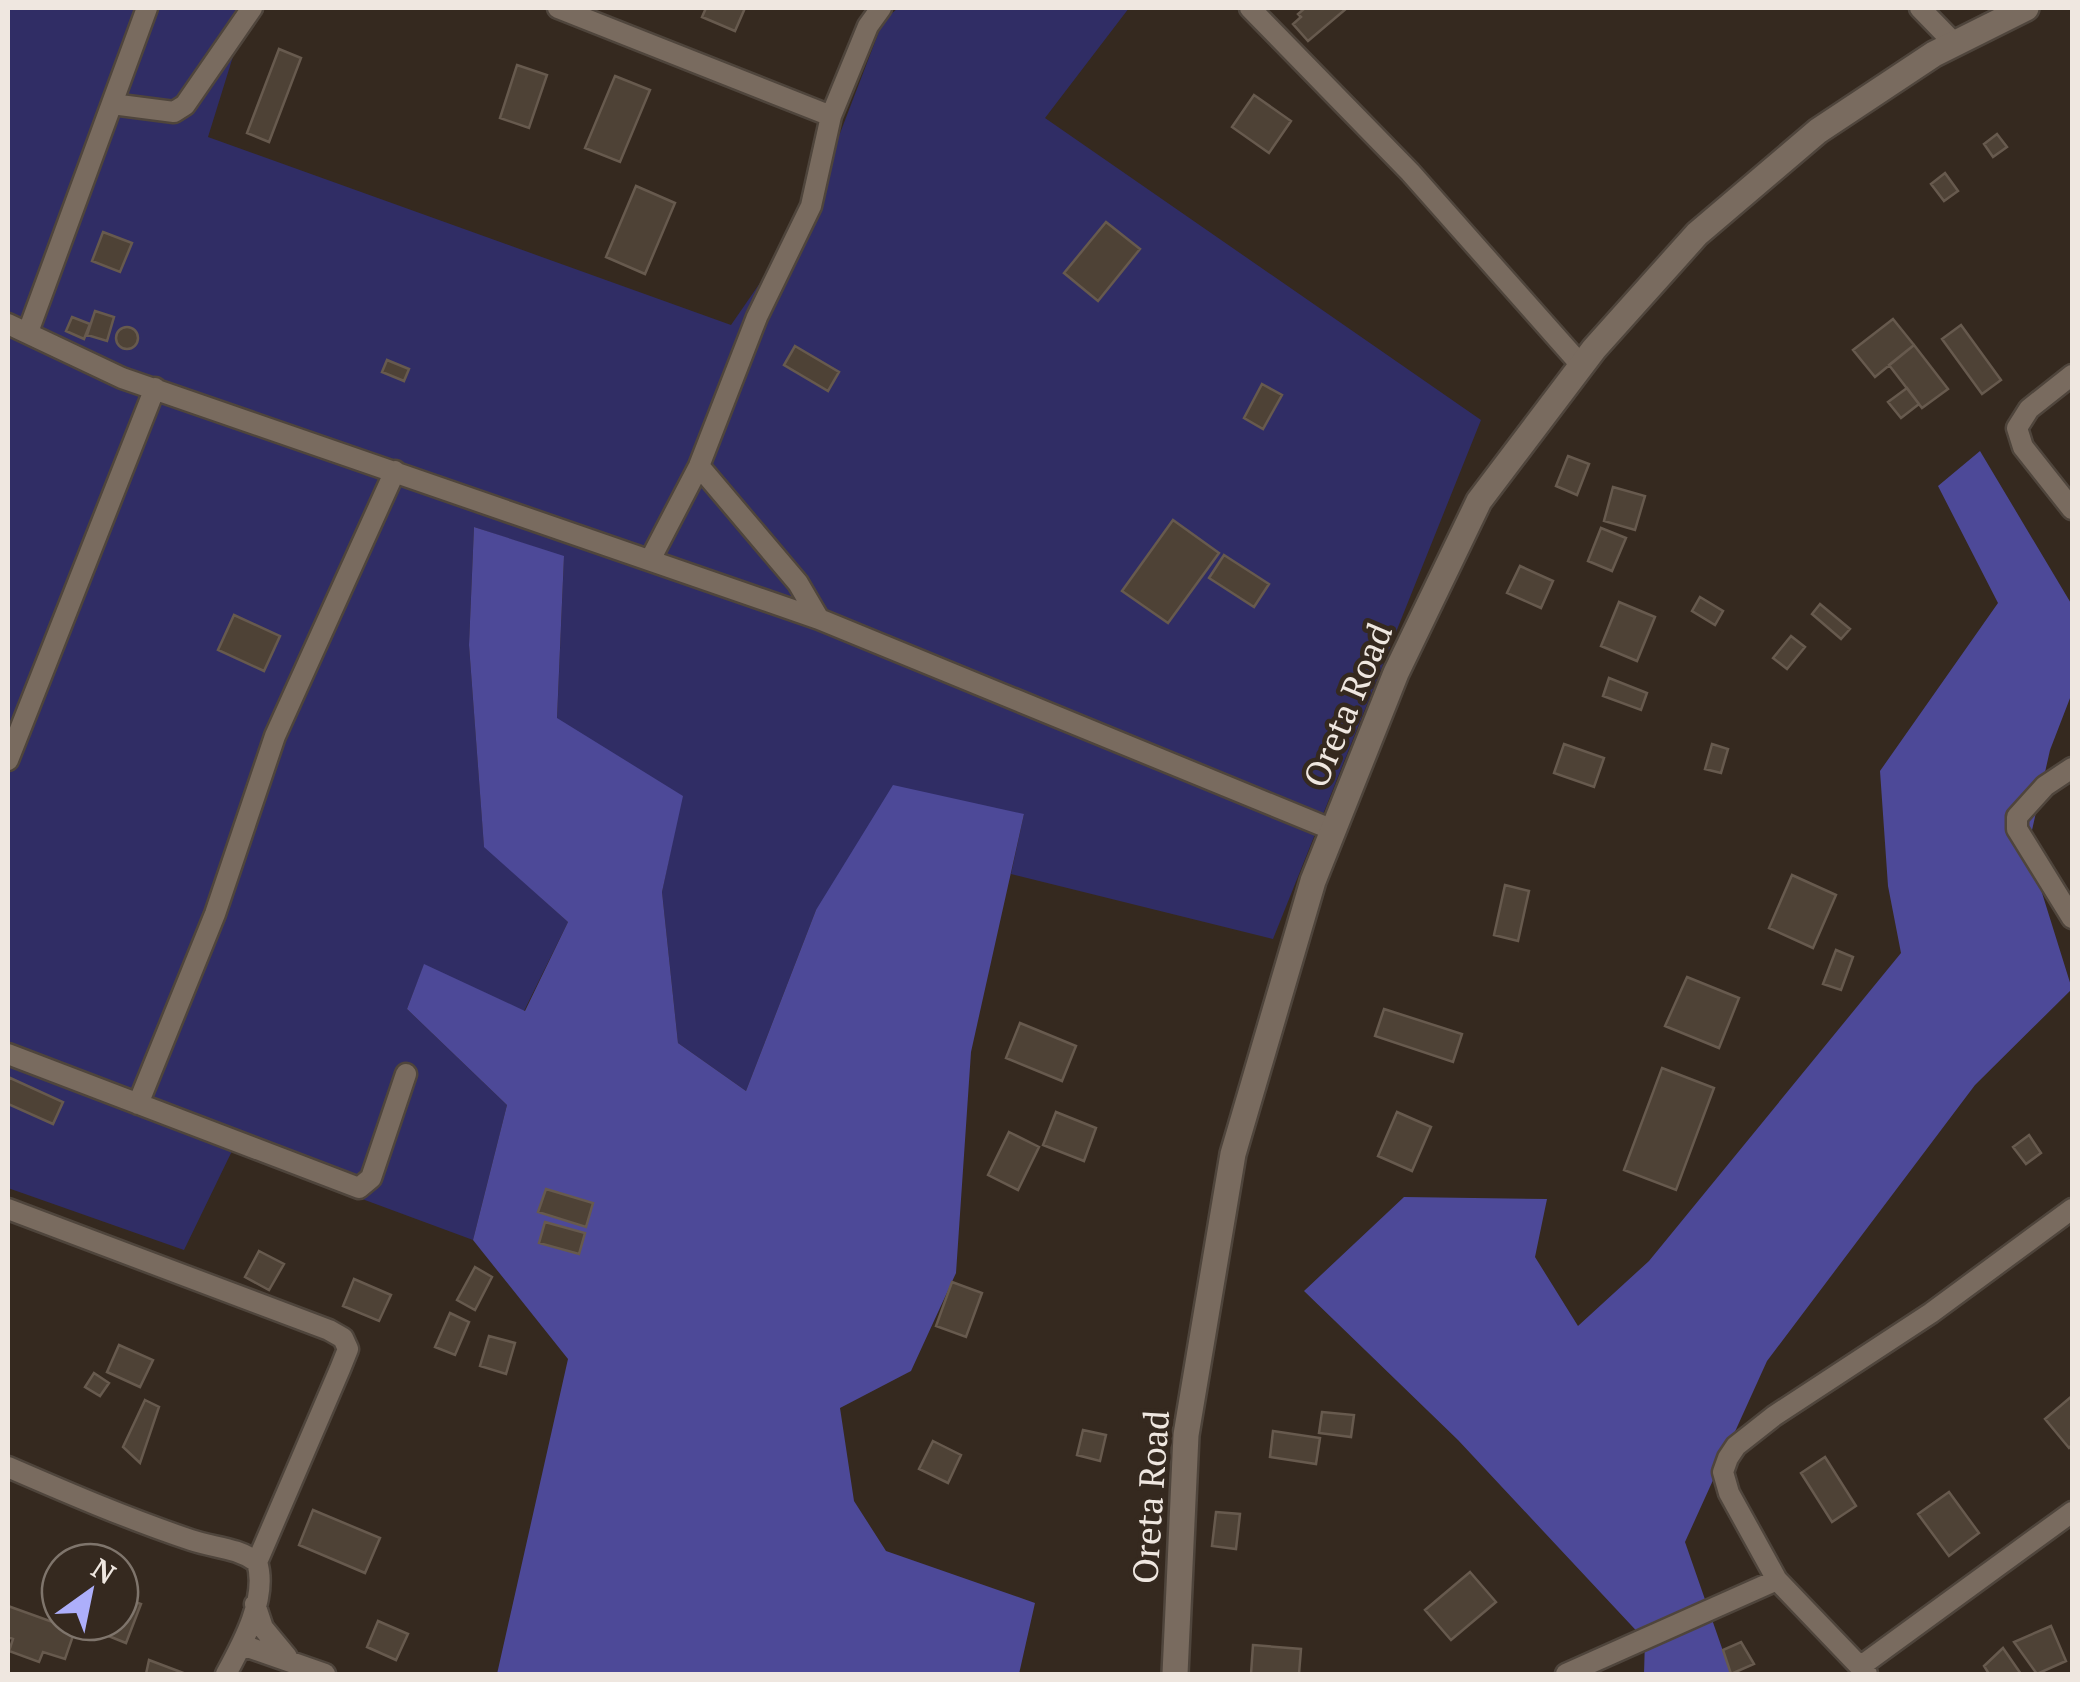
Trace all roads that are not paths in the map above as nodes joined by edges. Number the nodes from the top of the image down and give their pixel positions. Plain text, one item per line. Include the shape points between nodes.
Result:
1 (147, 8) edge
2 (252, 8) edge
3 (558, 8) edge
4 (880, 8) edge
5 (1250, 8) edge
6 (1920, 8) edge
7 (2026, 8) edge
8 (1955, 44) junction
9 (112, 104) junction
10 (831, 116) junction
11 (8, 324) edge
12 (28, 332) junction
13 (1581, 366) junction
14 (2072, 375) edge
15 (155, 388) junction
16 (699, 466) junction
17 (395, 471) junction
18 (2072, 509) edge
19 (650, 560) junction
20 (784, 568) junction
21 (769, 601) junction
22 (819, 619) junction
23 (8, 760) edge
24 (2072, 768) edge
25 (1333, 830) junction
26 (2072, 918) edge
27 (8, 1054) edge
28 (406, 1074) dead end
29 (138, 1104) junction
30 (8, 1209) edge
31 (2072, 1209) edge
32 (8, 1467) edge
33 (2072, 1512) edge
34 (257, 1562) junction
35 (1777, 1580) junction
36 (255, 1604) junction
37 (242, 1646) junction
38 (290, 1660) junction
39 (1864, 1670) edge
40 (226, 1674) edge
41 (325, 1674) edge
42 (1174, 1674) edge
43 (1566, 1674) edge

1 - 9 street
2 - 9 street via 174,112
3 - 10 street
4 - 10 street
5 - 13 street via 1410,172
6 - 8 street
7 - 8 street, Oreta Road
8 - 13 street, Oreta Road via 1818,131 1697,234
9 - 12 street
10 - 16 street via 810,206 757,317
11 - 12 street
12 - 15 street
13 - 25 street, Oreta Road via 1479,500 1396,673
14 - 18 street via 2028,409 2016,428
15 - 17 street
15 - 23 street
16 - 19 street
16 - 20 street
17 - 19 street
17 - 29 street via 275,736 215,914
19 - 21 street
20 - 21 street
20 - 22 street
21 - 22 street
22 - 25 street
24 - 26 street via 2017,817 2017,829
25 - 42 street, Oreta Road via 1233,1154 1186,1435
27 - 29 street
28 - 29 street via 371,1178 360,1188
30 - 34 street via 343,1338 348,1349
31 - 35 street via 1736,1446 1723,1472 1729,1492
32 - 34 street
33 - 39 street
34 - 36 street via 262,1579
35 - 39 street
35 - 43 street
36 - 37 street
36 - 38 street via 262,1628
37 - 38 street
37 - 40 street
38 - 41 street

